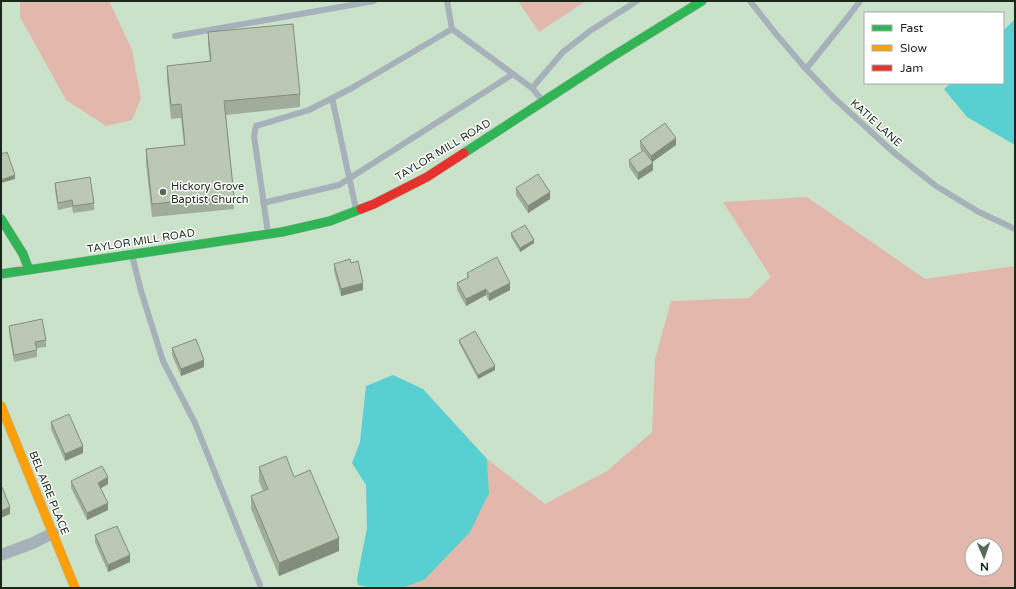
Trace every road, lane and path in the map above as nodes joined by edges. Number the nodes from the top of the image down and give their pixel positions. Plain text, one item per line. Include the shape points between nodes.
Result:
1 (374, 1) edge
2 (446, 1) edge
3 (637, 1) edge
4 (702, 1) edge
5 (750, 1) edge
6 (860, 1) edge
7 (452, 29) junction
8 (175, 36) dead end
9 (806, 69) junction
10 (513, 74) junction
11 (532, 88) junction
12 (332, 98) junction
13 (543, 101) junction
14 (349, 178) junction
15 (263, 203) junction
16 (357, 211) junction
17 (1, 219) edge
18 (1015, 229) edge
19 (268, 234) junction
20 (132, 255) junction
21 (29, 270) junction
22 (1, 274) edge
23 (1, 406) edge
24 (53, 533) junction
25 (1, 555) edge
26 (260, 585) dead end
27 (75, 588) edge

1 - 8 lane
2 - 7 lane
3 - 11 lane via 563,52
4 - 13 main road, TAYLOR MILL ROAD
5 - 9 lane, KATIE LANE
6 - 9 lane
7 - 10 lane
7 - 12 lane
9 - 18 lane, KATIE LANE via 863,125 936,186 977,211
10 - 11 lane
10 - 14 lane
11 - 13 lane
12 - 14 lane
12 - 15 lane via 309,110 256,126 254,136
13 - 16 main road, TAYLOR MILL ROAD via 427,176
14 - 15 lane via 339,185
14 - 16 lane
15 - 19 lane
16 - 19 main road, TAYLOR MILL ROAD via 330,221
17 - 21 main road via 23,254
19 - 20 main road, TAYLOR MILL ROAD
20 - 21 main road, TAYLOR MILL ROAD
20 - 26 lane via 163,360 195,423
21 - 22 main road, TAYLOR MILL ROAD
23 - 24 main road, BEL AIRE PLACE
24 - 25 street
24 - 27 main road, BEL AIRE PLACE

